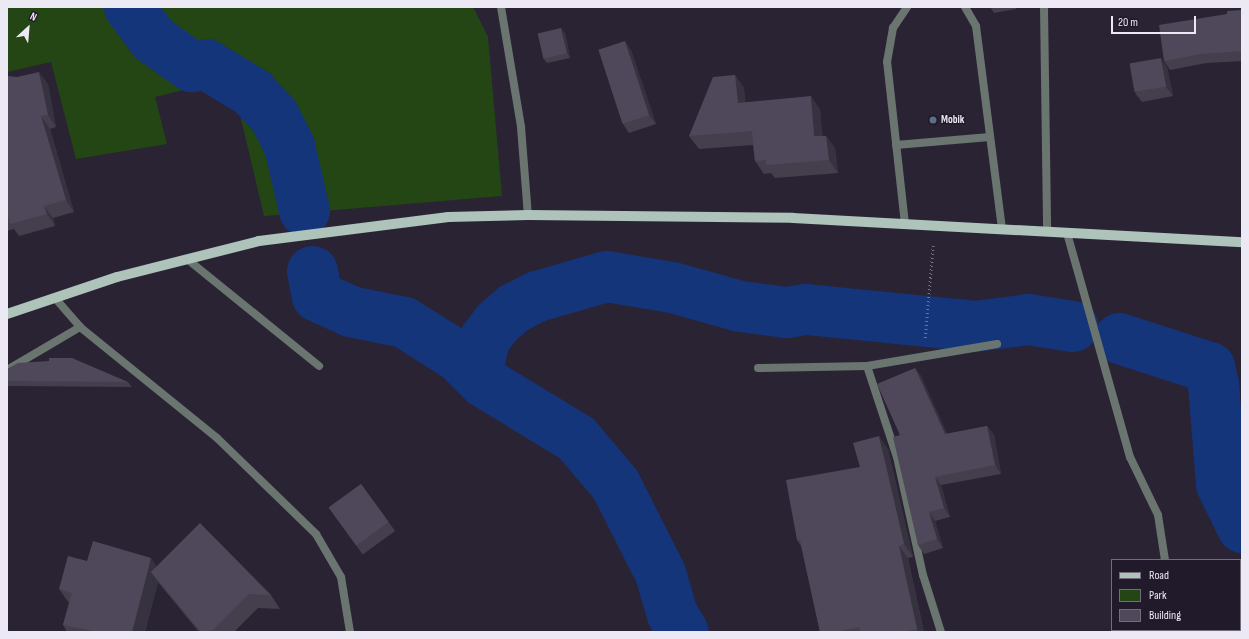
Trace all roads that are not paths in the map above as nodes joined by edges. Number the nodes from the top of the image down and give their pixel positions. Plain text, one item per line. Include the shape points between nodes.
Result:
1 (501, 7) edge
2 (906, 7) edge
3 (966, 7) edge
4 (1044, 7) edge
5 (990, 137) junction
6 (896, 145) junction
7 (528, 214) junction
8 (905, 224) junction
9 (1002, 229) junction
10 (1047, 232) junction
11 (1068, 234) junction
12 (1242, 242) edge
13 (187, 259) junction
14 (55, 298) junction
15 (7, 314) edge
16 (80, 327) junction
17 (997, 344) dead end
18 (319, 366) dead end
19 (867, 366) junction
20 (758, 368) dead end
21 (7, 370) edge
22 (1165, 559) edge
23 (350, 632) edge
24 (941, 632) edge

1 - 7 street via 521,127
2 - 6 street via 893,28 888,62
3 - 5 street via 976,26
4 - 10 street
5 - 6 street
5 - 9 street
6 - 8 street
7 - 8 main road via 793,218
7 - 13 main road via 448,217 293,235
8 - 9 main road
9 - 10 main road
10 - 11 main road
11 - 12 main road
11 - 22 street via 1130,457 1158,515
13 - 14 main road via 117,277
13 - 18 street
14 - 15 main road
14 - 16 street
16 - 21 street
16 - 23 street via 217,438 316,534 341,577
17 - 19 street
19 - 20 street
19 - 24 street via 897,457 924,575

